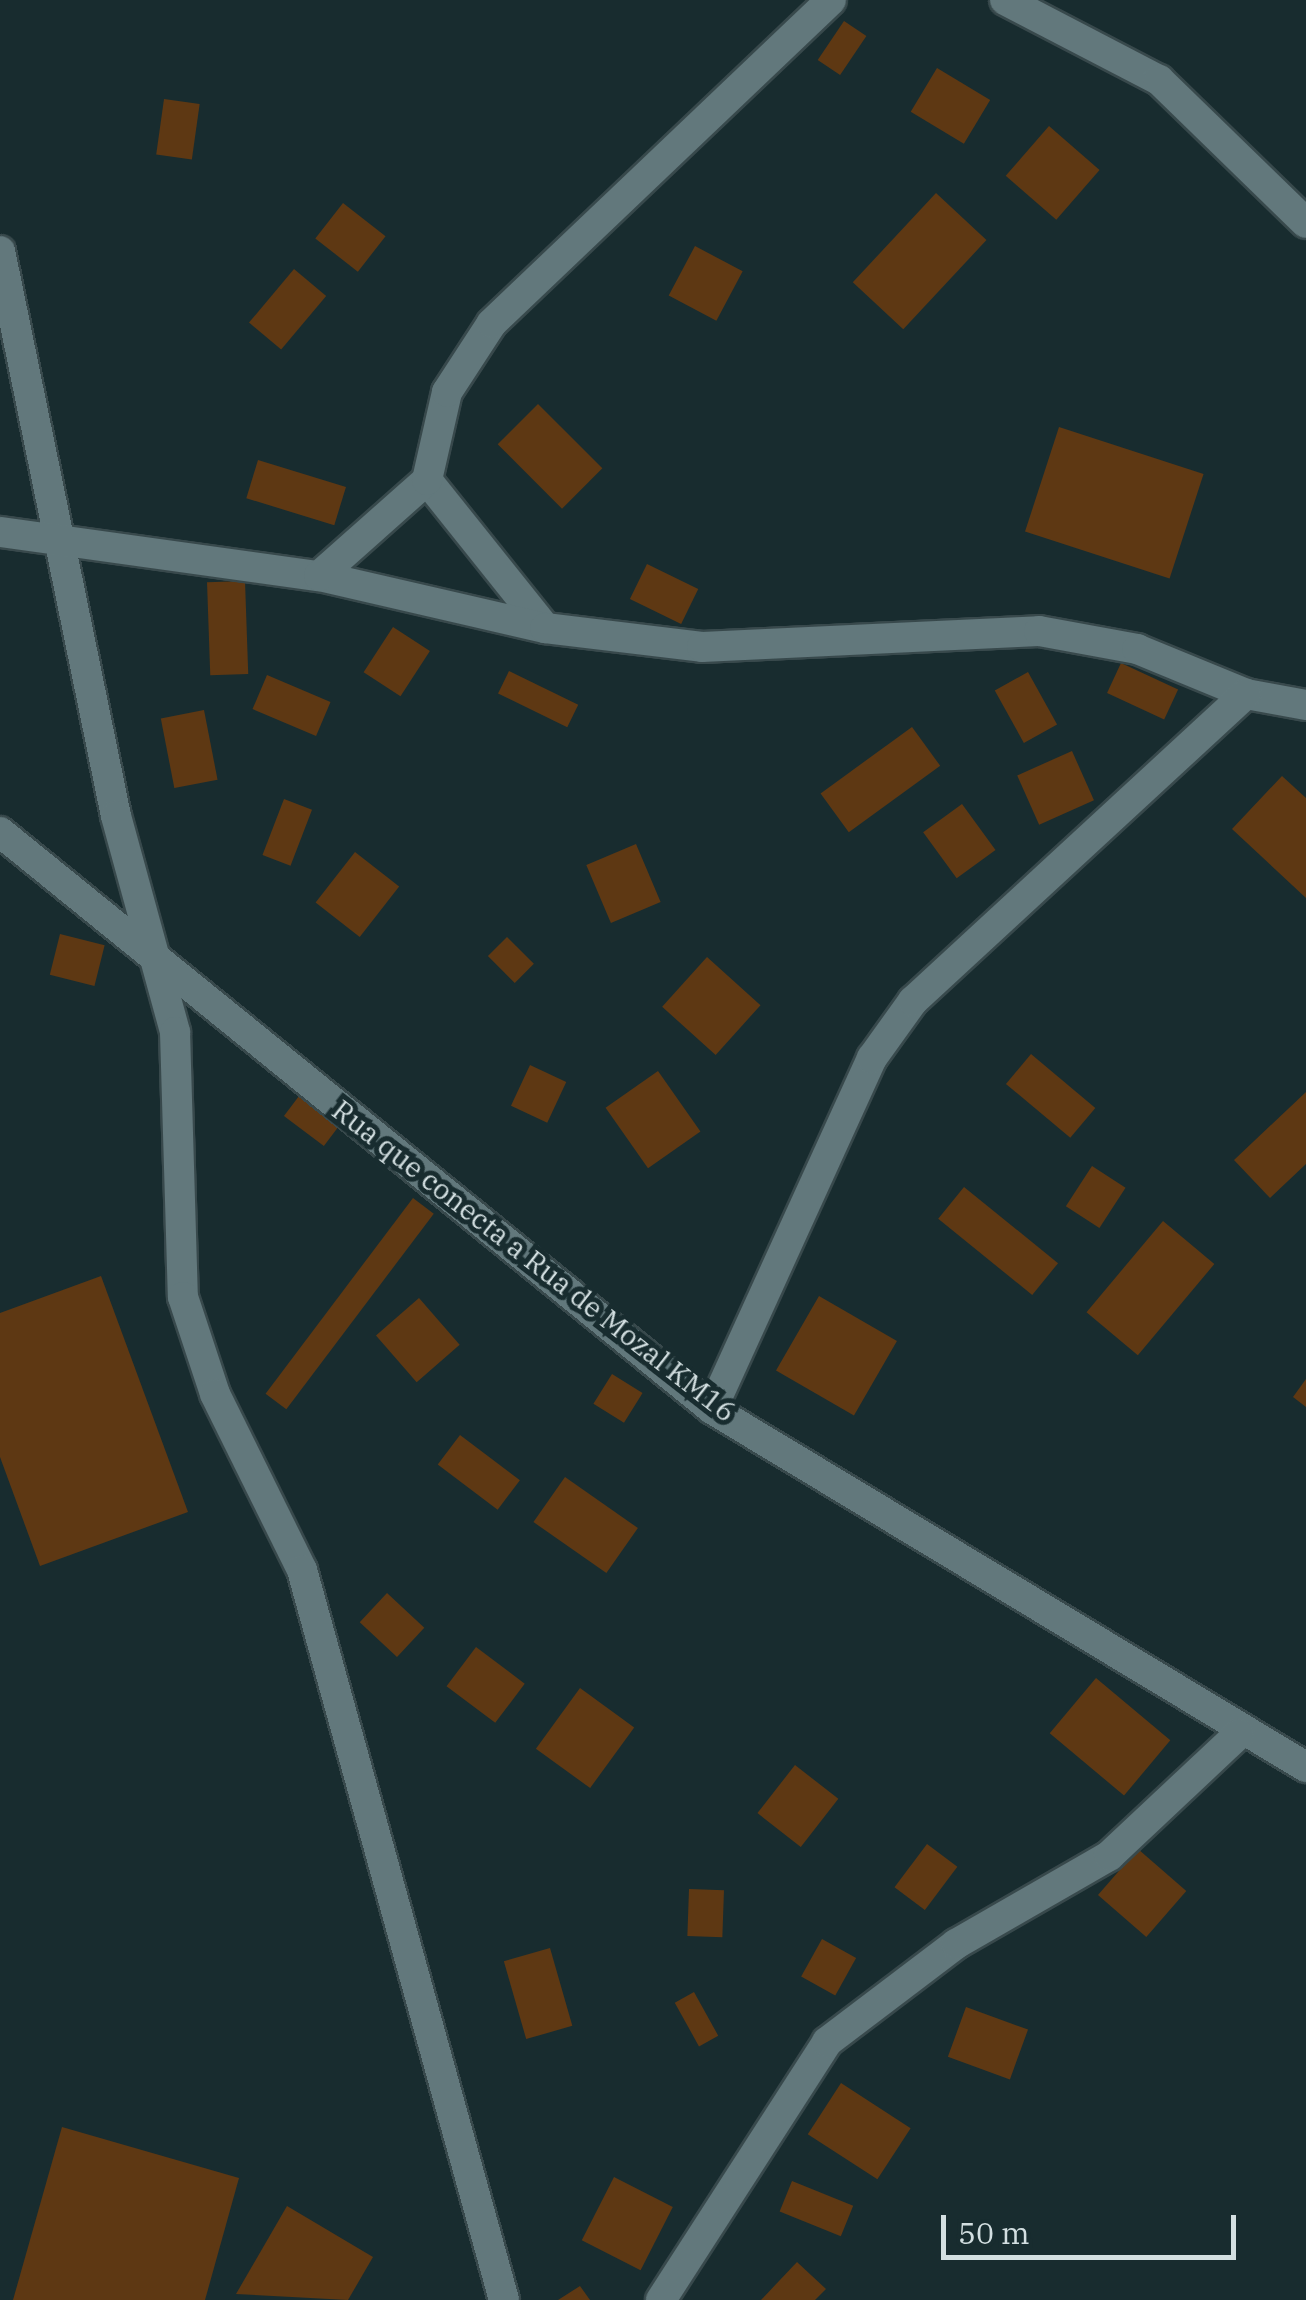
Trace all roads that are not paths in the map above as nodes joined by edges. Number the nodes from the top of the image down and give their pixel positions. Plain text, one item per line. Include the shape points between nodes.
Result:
1 (831, 0) edge
2 (1005, 0) edge
3 (1306, 222) edge
4 (0, 251) edge
5 (426, 480) junction
6 (0, 532) edge
7 (64, 537) junction
8 (318, 576) junction
9 (545, 628) junction
10 (1246, 694) junction
11 (1306, 706) edge
12 (0, 832) edge
13 (151, 952) junction
14 (712, 1409) junction
15 (1239, 1734) junction
16 (1306, 1766) edge
17 (504, 2300) edge
18 (661, 2300) edge

1 - 5 street via 492,323 447,392
2 - 3 street via 1159,80
4 - 7 street
5 - 8 street
5 - 9 street
6 - 7 street
7 - 8 street
7 - 13 street
8 - 9 street
9 - 10 street via 702,647 1039,632 1137,649
10 - 11 street
10 - 14 street via 913,1001 872,1058
12 - 13 street, Rua que conecta a Rua de Mozal KM16
13 - 14 street, Rua que conecta a Rua de Mozal KM16
13 - 17 street via 175,1032 182,1103 183,1297 215,1394 302,1570
14 - 15 street, Rua que conecta a Rua de Mozal KM16 via 917,1525
15 - 16 street, Rua que conecta a Rua de Mozal KM16
15 - 18 street via 1109,1856 956,1944 828,2042

